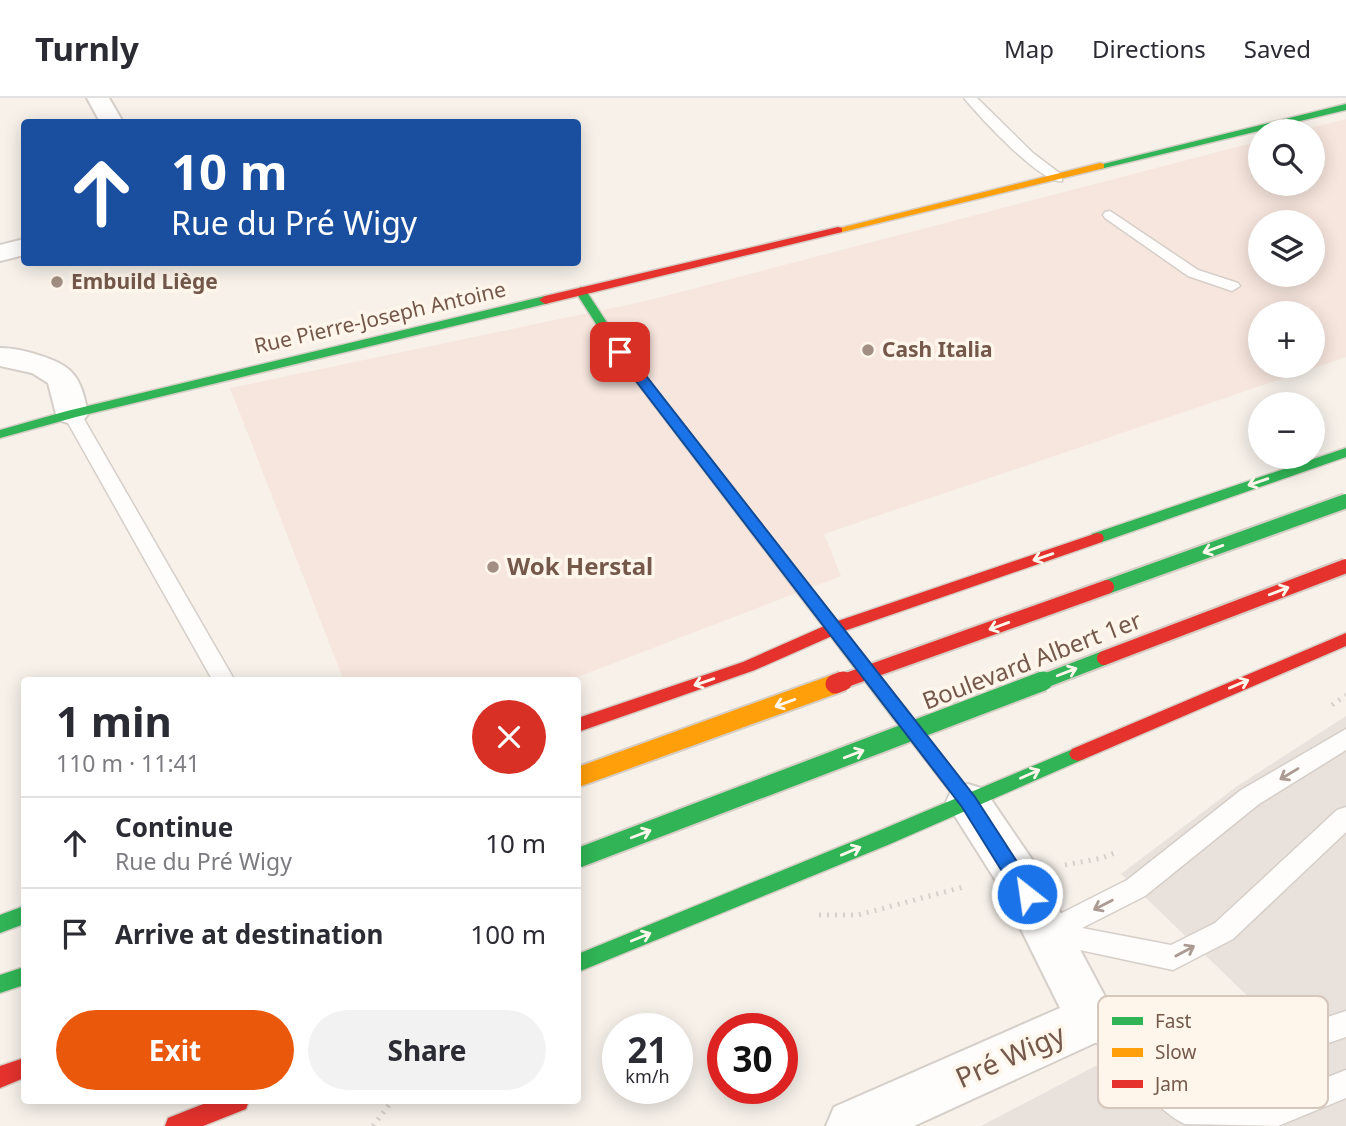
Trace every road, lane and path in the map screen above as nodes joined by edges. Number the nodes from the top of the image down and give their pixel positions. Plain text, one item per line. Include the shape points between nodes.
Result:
1 (98, 98) edge
2 (970, 98) edge
3 (1346, 107) edge
4 (109, 119) edge
5 (1057, 178) junction
6 (1110, 215) dead end
7 (21, 248) edge
8 (0, 253) edge
9 (1232, 286) dead end
10 (581, 291) junction
11 (0, 357) edge
12 (72, 414) junction
13 (0, 434) edge
14 (1346, 452) edge
15 (1346, 501) edge
16 (1346, 566) edge
17 (835, 628) junction
18 (1346, 639) edge
19 (222, 677) edge
20 (581, 724) edge
21 (1346, 738) edge
22 (581, 776) edge
23 (968, 802) junction
24 (1346, 817) edge
25 (581, 857) edge
26 (21, 916) edge
27 (0, 924) edge
28 (1047, 933) junction
29 (581, 962) edge
30 (21, 977) edge
31 (0, 985) edge
32 (1092, 1019) junction
33 (1346, 1024) edge
34 (1098, 1025) edge
35 (1328, 1030) edge
36 (21, 1069) edge
37 (0, 1077) edge
38 (1346, 1084) edge
39 (1328, 1091) edge
40 (231, 1104) edge
41 (390, 1104) edge
42 (1184, 1108) edge
43 (1286, 1108) edge
44 (176, 1126) edge
45 (373, 1126) edge
46 (853, 1126) edge

1 - 4 street
2 - 5 lane
3 - 5 main road, Rue Pierre-Joseph Antoine
5 - 10 main road, Rue Pierre-Joseph Antoine
6 - 9 lane via 1193,274
7 - 8 street
10 - 12 main road, Rue Pierre-Joseph Antoine
10 - 17 main road via 620,352
11 - 12 street via 54,369 67,386
12 - 13 main road, Rue Pierre-Joseph Antoine
12 - 19 lane
14 -> 17 main road
15 -> 22 main road, Boulevard Albert 1er, bridge
25 -> 16 main road, Boulevard Albert 1er, bridge
17 -> 20 main road via 749,666
17 - 23 main road
23 -> 18 main road
21 -> 28 lane via 1250,797 1136,888
23 - 28 street, Pré Wigy via 1017,875
29 -> 23 main road
28 -> 24 lane via 1173,958 1224,931
26 - 27 main road
28 - 32 street, Pré Wigy
30 - 31 main road
32 - 34 lane
32 - 46 street, Pré Wigy
33 - 35 lane
36 - 37 main road
38 - 39 lane
40 - 44 main road
41 - 45 path
42 - 43 lane via 1276,1112

